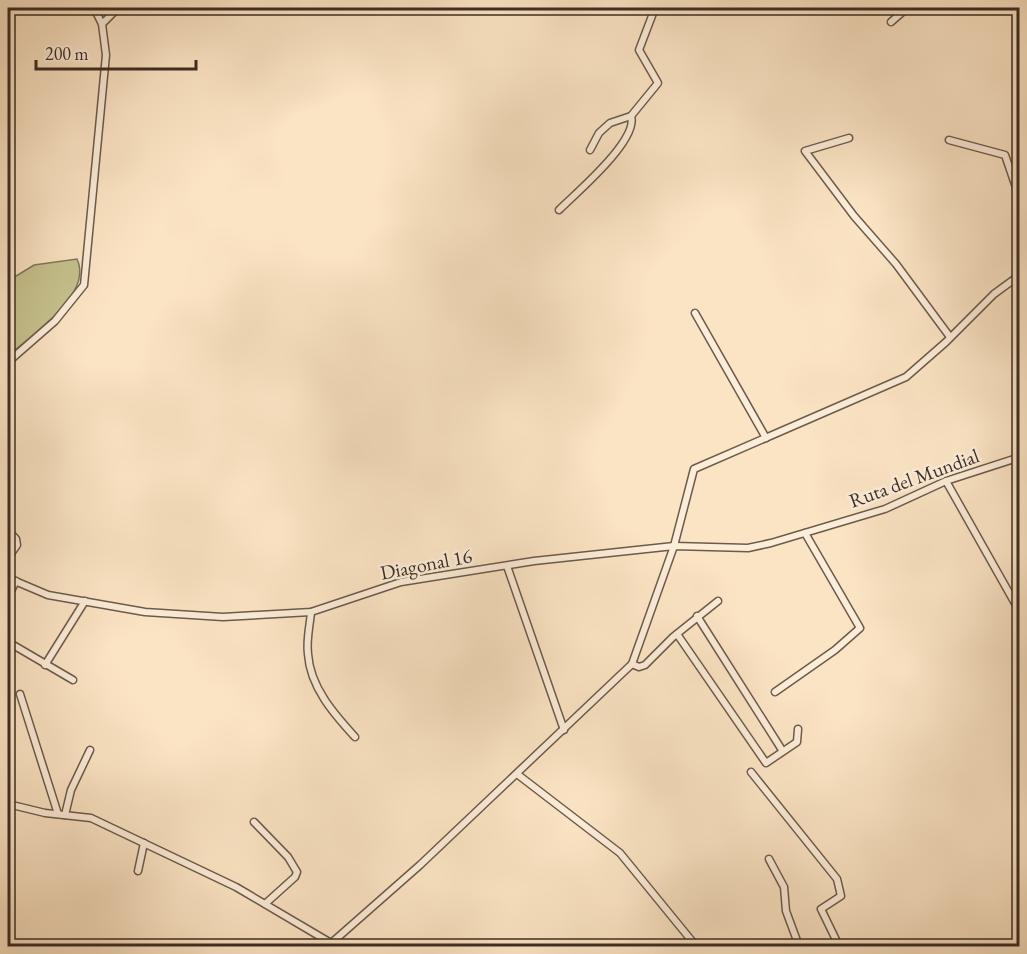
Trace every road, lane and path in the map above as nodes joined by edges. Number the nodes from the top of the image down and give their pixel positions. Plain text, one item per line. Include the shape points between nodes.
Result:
1 (94, 8) edge
2 (118, 8) edge
3 (655, 8) edge
4 (907, 8) edge
5 (891, 22) dead end
6 (102, 24) junction
7 (631, 116) junction
8 (849, 138) dead end
9 (949, 140) dead end
10 (590, 150) dead end
11 (1020, 199) edge
12 (559, 210) dead end
13 (1020, 275) edge
14 (695, 313) dead end
15 (950, 337) junction
16 (8, 362) edge
17 (766, 438) junction
18 (1020, 457) edge
19 (946, 482) junction
20 (819, 529) joint
21 (8, 530) edge
22 (805, 533) junction
23 (674, 546) junction
24 (8, 558) edge
25 (507, 566) junction
26 (8, 578) edge
27 (16, 581) junction
28 (8, 597) edge
29 (85, 601) junction
30 (718, 601) dead end
31 (1020, 605) edge
32 (311, 612) junction
33 (697, 616) junction
34 (677, 634) junction
35 (8, 642) edge
36 (632, 664) junction
37 (45, 665) junction
38 (73, 680) dead end
39 (775, 692) dead end
40 (20, 694) dead end
41 (798, 729) dead end
42 (564, 730) junction
43 (355, 737) dead end
44 (90, 750) dead end
45 (782, 750) junction
46 (751, 772) dead end
47 (517, 774) junction
48 (8, 804) edge
49 (61, 815) junction
50 (254, 822) dead end
51 (144, 843) junction
52 (769, 859) dead end
53 (138, 871) dead end
54 (265, 904) junction
55 (1020, 942) edge
56 (332, 946) edge
57 (696, 946) edge
58 (799, 946) edge
59 (839, 946) edge
60 (1013, 946) edge

1 - 6 street
2 - 6 street
3 - 7 street via 639,50 658,82
4 - 5 street
6 - 16 street via 106,55 102,120 84,285 55,321
7 - 10 street via 610,123
7 - 12 street via 625,140
8 - 15 street via 806,151
9 - 11 street via 1005,155
13 - 15 street via 994,294
14 - 17 street
15 - 17 street via 906,377
17 - 23 street via 694,469
18 - 19 street, Ruta del Mundial
19 - 20 street, Ruta del Mundial via 885,509
19 - 31 street
20 - 22 street, Diagonal 16
21 - 24 street via 17,545
22 - 23 street, Diagonal 16 via 748,548
22 - 39 street via 860,628
23 - 25 street, Diagonal 16
23 - 36 street
25 - 32 street, Diagonal 16 via 401,582
25 - 42 street
26 - 27 street, Diagonal 16
27 - 28 street
27 - 29 street, Diagonal 16 via 48,595
29 - 32 street, Diagonal 16 via 146,612 223,617
29 - 37 street
30 - 33 street
32 - 43 street via 308,654 314,677 328,708
33 - 34 street
33 - 45 street
34 - 36 street via 645,665
34 - 45 street via 766,763
35 - 37 street
36 - 42 street
37 - 38 street
40 - 49 street
41 - 45 street via 797,742
42 - 47 street
44 - 49 street
46 - 59 street via 837,879 841,896 821,909
47 - 56 street
47 - 57 street via 620,854
48 - 49 street
49 - 51 street via 91,818
50 - 54 street via 297,872
51 - 53 street
51 - 54 street
52 - 58 street via 784,886 786,911
54 - 56 street
55 - 60 street

